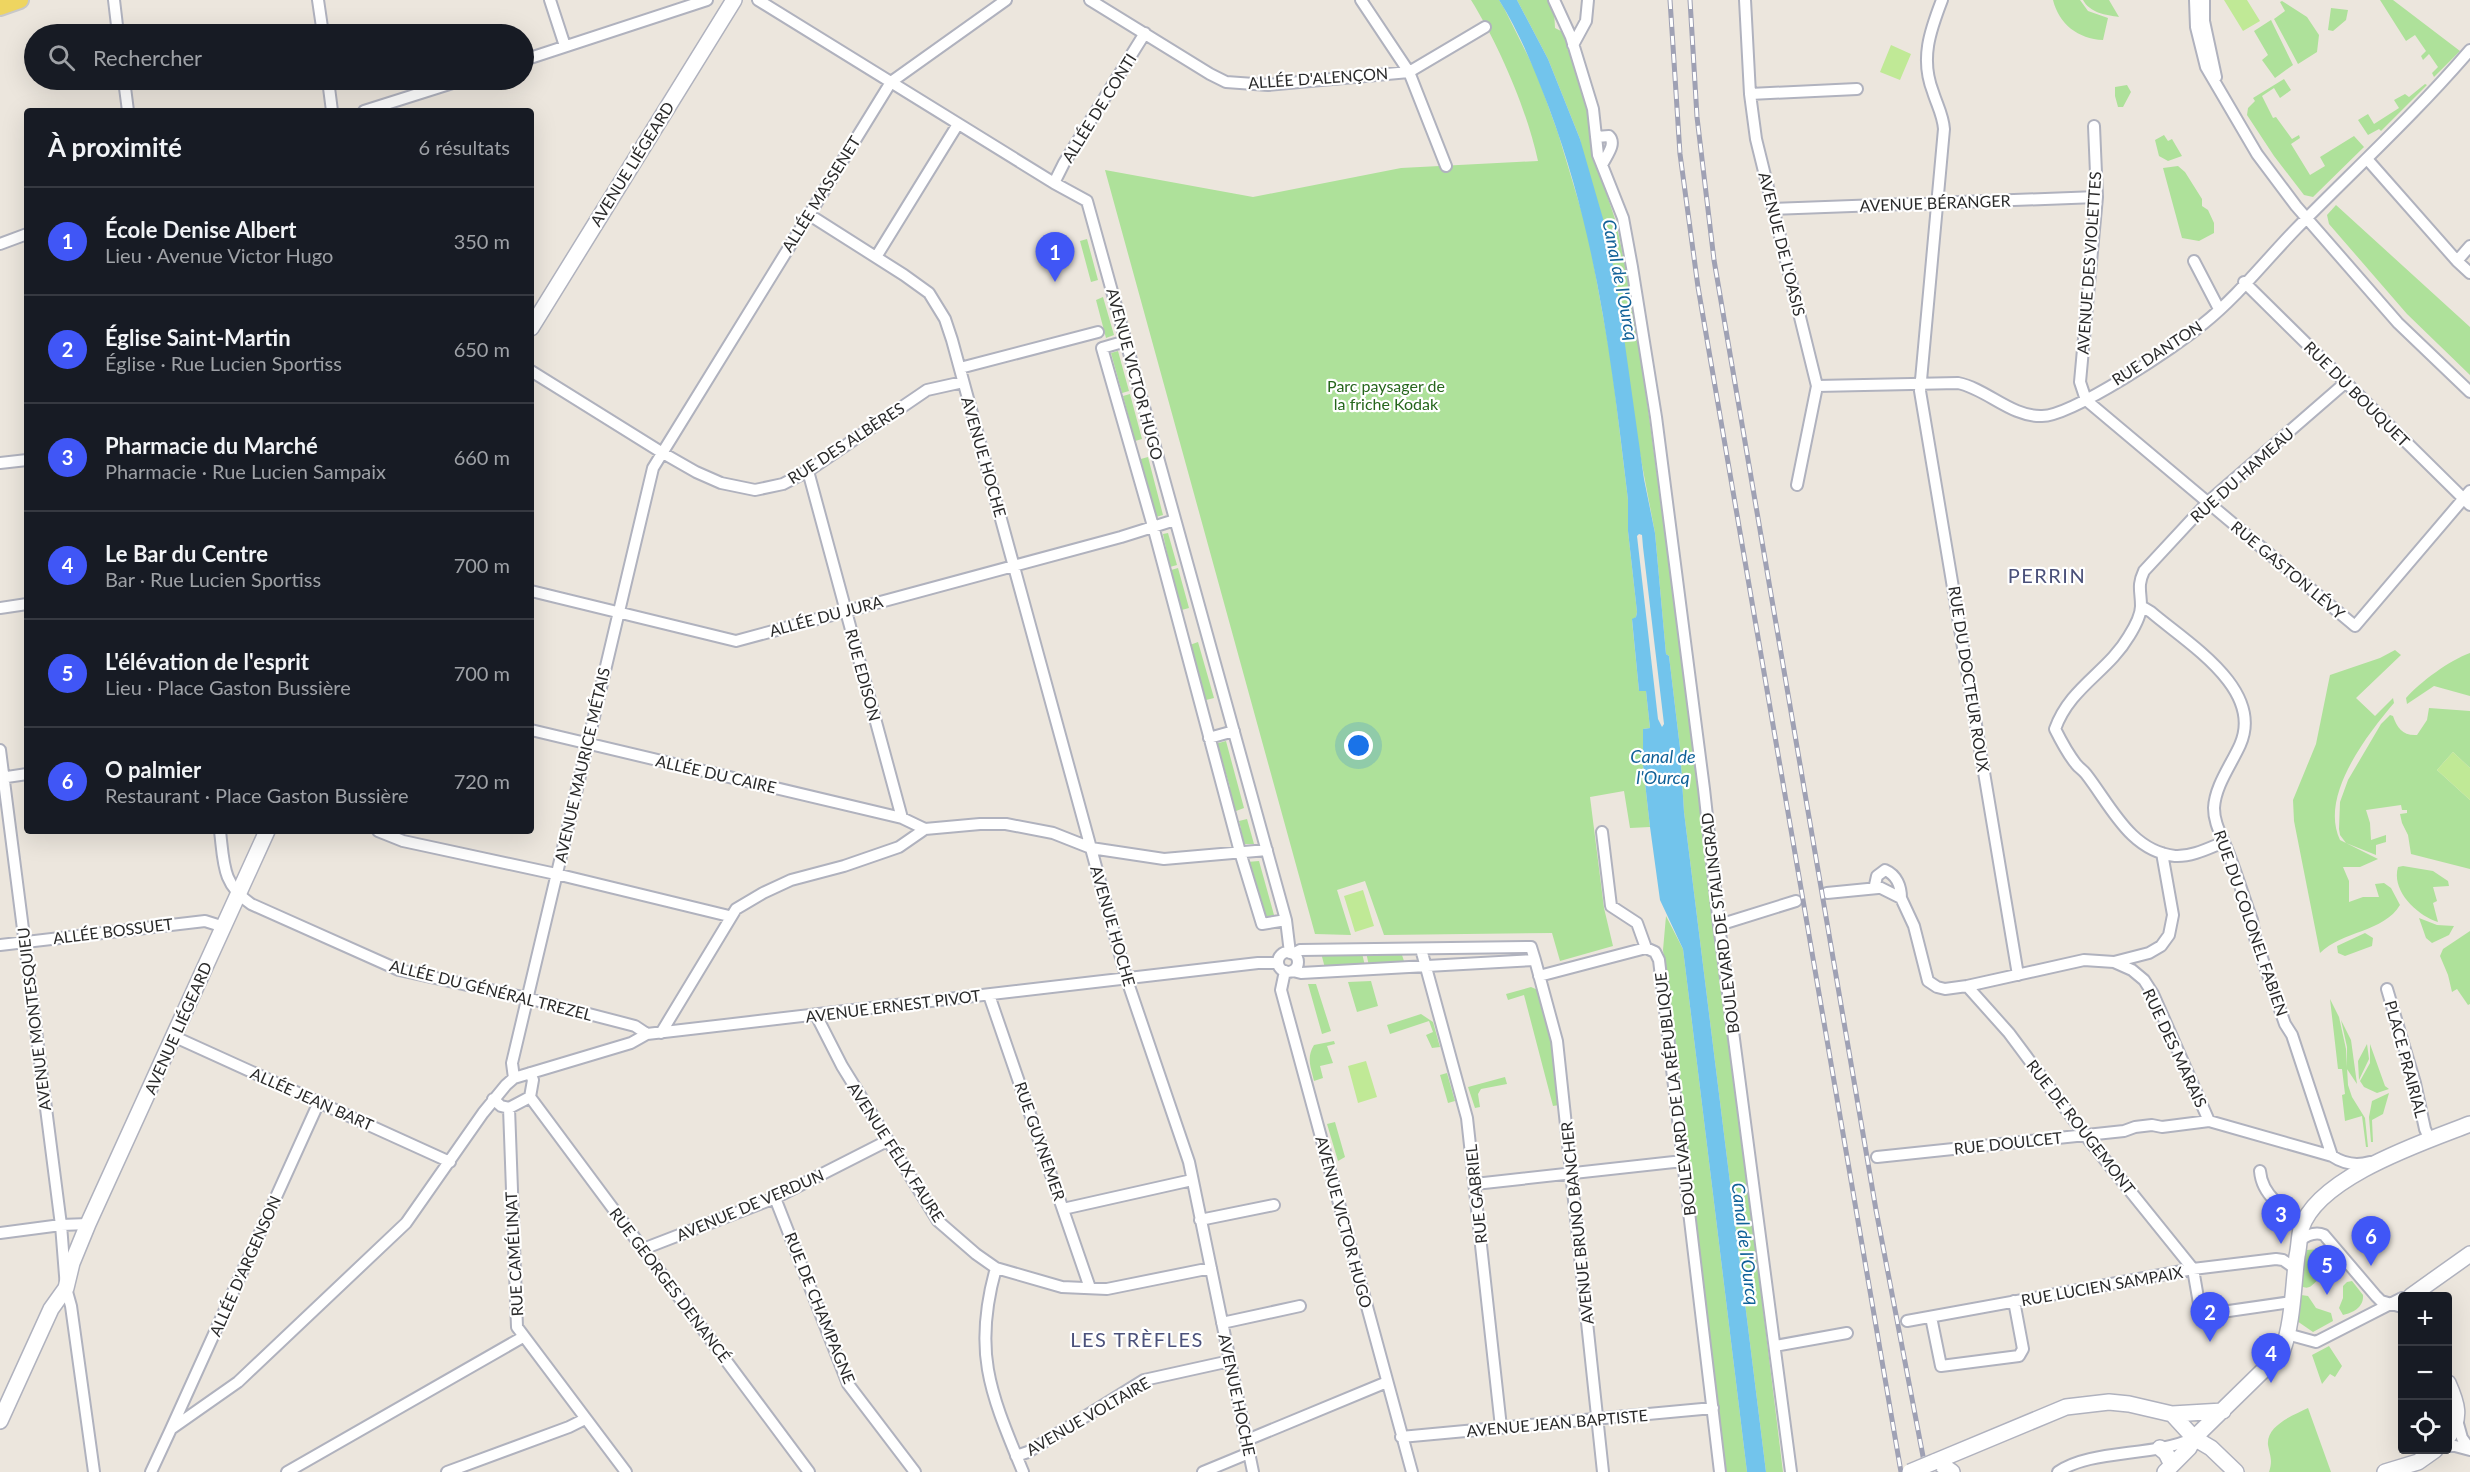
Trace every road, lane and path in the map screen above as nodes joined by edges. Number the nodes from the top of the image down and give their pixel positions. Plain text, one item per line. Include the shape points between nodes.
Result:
1 (20, 0) edge
2 (114, 0) edge
3 (318, 0) edge
4 (550, 0) edge
5 (707, 0) edge
6 (734, 0) edge
7 (758, 0) edge
8 (1006, 0) edge
9 (1090, 0) edge
10 (1361, 0) edge
11 (1554, 0) edge
12 (1588, 0) edge
13 (1745, 0) edge
14 (1942, 0) edge
15 (2195, 0) edge
16 (2204, 0) edge
17 (0, 7) edge
18 (117, 24) edge
19 (321, 24) edge
20 (1485, 27) dead end
21 (1144, 33) junction
22 (1573, 45) junction
23 (565, 46) junction
24 (2470, 50) edge
25 (534, 57) edge
26 (1409, 72) junction
27 (891, 82) junction
28 (2218, 86) junction
29 (1857, 89) dead end
30 (125, 90) edge
31 (329, 90) edge
32 (430, 90) edge
33 (1750, 94) junction
34 (128, 108) edge
35 (332, 108) edge
36 (373, 108) edge
37 (958, 124) junction
38 (2094, 126) dead end
39 (1596, 137) junction
40 (2367, 159) junction
41 (1602, 165) junction
42 (1446, 166) dead end
43 (1054, 183) junction
44 (2097, 197) junction
45 (1938, 203) junction
46 (1774, 209) junction
47 (808, 214) junction
48 (2307, 218) junction
49 (24, 235) edge
50 (0, 244) edge
51 (2470, 246) edge
52 (876, 257) junction
53 (2194, 261) dead end
54 (2457, 261) junction
55 (2470, 273) edge
56 (2244, 282) junction
57 (2219, 309) junction
58 (534, 322) edge
59 (1098, 332) dead end
60 (1126, 341) junction
61 (960, 368) junction
62 (534, 373) edge
63 (963, 382) junction
64 (1921, 382) junction
65 (2345, 383) junction
66 (1817, 386) junction
67 (2470, 392) edge
68 (2086, 400) junction
69 (661, 453) junction
70 (24, 460) edge
71 (0, 463) edge
72 (808, 471) junction
73 (1797, 485) dead end
74 (2468, 499) edge
75 (2208, 502) junction
76 (1175, 520) junction
77 (1153, 526) junction
78 (1015, 566) junction
79 (534, 592) edge
80 (24, 604) edge
81 (2141, 606) junction
82 (0, 608) edge
83 (846, 611) junction
84 (618, 612) junction
85 (534, 731) edge
86 (1234, 731) junction
87 (1209, 738) junction
88 (587, 743) junction
89 (0, 750) edge
90 (24, 774) edge
91 (2, 778) edge
92 (902, 818) junction
93 (925, 829) junction
94 (1602, 832) dead end
95 (220, 834) edge
96 (266, 834) edge
97 (385, 834) edge
98 (2224, 842) junction
99 (1091, 848) junction
100 (1267, 850) junction
101 (1240, 852) junction
102 (2162, 853) junction
103 (556, 874) junction
104 (1878, 888) junction
105 (1827, 893) dead end
106 (238, 895) junction
107 (1901, 898) junction
108 (1796, 901) dead end
109 (729, 916) junction
110 (1286, 920) junction
111 (1719, 925) junction
112 (224, 927) junction
113 (25, 942) junction
114 (0, 945) edge
115 (1646, 948) junction
116 (1421, 949) junction
117 (1291, 953) junction
118 (1535, 960) junction
119 (2114, 962) junction
120 (1426, 966) junction
121 (1285, 968) junction
122 (2018, 975) junction
123 (1539, 976) junction
124 (1127, 980) junction
125 (1967, 986) junction
126 (2387, 989) dead end
127 (989, 995) junction
128 (527, 998) junction
129 (816, 1015) junction
130 (661, 1033) junction
131 (647, 1034) junction
132 (175, 1037) junction
133 (530, 1073) junction
134 (514, 1078) junction
135 (530, 1097) junction
136 (493, 1100) junction
137 (320, 1102) junction
138 (509, 1108) junction
139 (2209, 1121) junction
140 (2470, 1124) edge
141 (2427, 1134) junction
142 (2085, 1135) junction
143 (887, 1141) junction
144 (1877, 1156) dead end
145 (2332, 1156) junction
146 (2385, 1158) junction
147 (1683, 1161) junction
148 (450, 1162) junction
149 (2260, 1171) dead end
150 (1571, 1173) junction
151 (1192, 1180) junction
152 (1475, 1184) junction
153 (775, 1198) junction
154 (1274, 1205) dead end
155 (1063, 1209) junction
156 (1200, 1220) junction
157 (2305, 1221) junction
158 (88, 1224) junction
159 (61, 1225) junction
160 (0, 1233) edge
161 (2300, 1241) junction
162 (643, 1249) junction
163 (2470, 1254) edge
164 (996, 1268) junction
165 (1211, 1268) junction
166 (2193, 1269) junction
167 (2296, 1269) junction
168 (66, 1288) junction
169 (1089, 1288) junction
170 (2417, 1292) edge
171 (2014, 1301) junction
172 (2291, 1302) junction
173 (2398, 1302) edge
174 (2390, 1304) junction
175 (1299, 1306) dead end
176 (1931, 1317) junction
177 (1906, 1321) dead end
178 (1222, 1323) junction
179 (1847, 1333) dead end
180 (2287, 1334) junction
181 (523, 1337) junction
182 (1775, 1346) junction
183 (1230, 1361) junction
184 (1387, 1382) junction
185 (2452, 1393) edge
186 (1713, 1408) junction
187 (2223, 1411) junction
188 (2172, 1414) junction
189 (585, 1419) junction
190 (1598, 1420) junction
191 (2457, 1420) junction
192 (0, 1421) edge
193 (1500, 1427) junction
194 (171, 1429) junction
195 (2452, 1429) edge
196 (1401, 1437) junction
197 (2194, 1438) junction
198 (1247, 1440) junction
199 (2452, 1447) edge
200 (2160, 1448) junction
201 (2211, 1448) junction
202 (2470, 1449) edge
203 (1249, 1453) junction
204 (2430, 1454) edge
205 (1016, 1456) junction
206 (1935, 1461) junction
207 (2168, 1469) edge
208 (94, 1472) edge
209 (151, 1472) edge
210 (287, 1472) edge
211 (447, 1472) edge
212 (626, 1472) edge
213 (809, 1472) edge
214 (915, 1472) edge
215 (1023, 1472) edge
216 (1203, 1472) edge
217 (1253, 1472) edge
218 (1412, 1472) edge
219 (1603, 1472) edge
220 (1720, 1472) edge
221 (1791, 1472) edge
222 (1910, 1472) edge
223 (1952, 1472) edge
224 (2058, 1472) edge
225 (2236, 1472) edge
226 (2385, 1472) edge

1 - 17 main road
2 - 18 street
3 - 19 street
4 - 23 street
5 - 23 street
6 - 58 street, AVENUE LIÉGEARD
7 - 27 street, AVENUE VICTOR HUGO
8 - 27 street
9 - 21 street, ALLÉE D'ALENÇON
10 - 26 street
11 - 22 street, BOULEVARD DE STALINGRAD
12 - 22 street via 1586,21
13 - 33 street, AVENUE DE L'OASIS
14 - 45 street, RUE DU DOCTEUR ROUX via 1926,54 1930,83 1944,124
15 - 28 street via 2203,60
16 - 28 street
20 - 26 street, ALLÉE D'ALENÇON
21 - 26 street, ALLÉE D'ALENÇON via 1226,82 1268,85
21 - 43 street, ALLÉE DE CONTI
22 - 39 street, BOULEVARD DE STALINGRAD via 1593,110
23 - 25 street
24 - 40 street, RUE DANTON
26 - 42 street
27 - 37 street, AVENUE VICTOR HUGO
27 - 47 street, ALLÉE MASSENET
28 - 48 street via 2257,154
29 - 33 street
30 - 34 street
31 - 35 street
32 - 36 street
33 - 46 street, AVENUE DE L'OASIS via 1756,139
37 - 43 street, AVENUE VICTOR HUGO
37 - 52 street
38 - 44 street, AVENUE DES VIOLETTES
39 - 41 street, BOULEVARD DE STALINGRAD
39 - 41 street via 1609,136 1613,143
40 - 48 street, RUE DANTON
40 - 54 street
41 - 111 street, BOULEVARD DE STALINGRAD via 1623,218 1656,417
43 - 60 street, AVENUE VICTOR HUGO via 1088,201
44 - 45 street, AVENUE BÉRANGER
44 - 68 street, AVENUE DES VIOLETTES via 2080,382
45 - 46 street, AVENUE BÉRANGER
45 - 64 street, RUE DU DOCTEUR ROUX
46 - 66 street, AVENUE DE L'OASIS
47 - 52 street, AVENUE HOCHE
47 - 69 street, ALLÉE MASSENET
48 - 56 street, RUE DANTON
48 - 67 street via 2398,323
49 - 50 street
51 - 54 street
52 - 61 street, AVENUE HOCHE via 928,293 945,319
53 - 57 street
54 - 55 street
56 - 57 street, RUE DANTON
56 - 65 street, RUE DU BOUQUET
57 - 68 street, RUE DANTON via 2148,363
59 - 61 street
60 - 76 street, AVENUE VICTOR HUGO
60 - 77 street, AVENUE VICTOR HUGO via 1102,348
61 - 63 street, AVENUE HOCHE
62 - 69 street, RUE DES ALBÈRES
63 - 72 street, RUE DES ALBÈRES via 927,390
63 - 78 street, AVENUE HOCHE
64 - 66 street, RUE DANTON
64 - 68 street, RUE DANTON via 1967,385 2015,410 2042,417
64 - 122 street, RUE DU DOCTEUR ROUX
65 - 74 street, RUE DU BOUQUET
65 - 75 street, RUE DU HAMEAU
66 - 73 street, AVENUE DE L'OASIS
68 - 75 street, RUE GASTON LÉVY
69 - 72 street, RUE DES ALBÈRES via 721,483 755,490 783,484
69 - 84 street, AVENUE MAURICE MÉTAIS
70 - 71 street
72 - 83 street, RUE EDISON
74 - 75 street, RUE GASTON LÉVY via 2355,626
75 - 81 street, RUE DU HAMEAU via 2144,571 2139,582
76 - 77 street, ALLÉE DU JURA
76 - 86 street, AVENUE VICTOR HUGO
77 - 78 street, ALLÉE DU JURA
77 - 87 street, AVENUE VICTOR HUGO
78 - 83 street, ALLÉE DU JURA
78 - 99 street, AVENUE HOCHE
79 - 84 street, ALLÉE DU JURA
80 - 82 street
81 - 98 street, RUE DU COLONEL FABIEN via 2219,669 2239,695 2244,711 2241,743 2214,806
81 - 102 street via 2128,639 2078,689 2060,714 2055,729 2116,819 2147,846
83 - 84 street, ALLÉE DU JURA via 736,641
83 - 92 street, RUE EDISON
84 - 88 street, AVENUE MAURICE MÉTAIS
85 - 88 street, ALLÉE DU CAIRE
86 - 87 street
86 - 100 street, AVENUE VICTOR HUGO
87 - 101 street, AVENUE VICTOR HUGO
88 - 92 street, ALLÉE DU CAIRE
88 - 103 street, AVENUE MAURICE MÉTAIS
89 - 91 street, AVENUE MONTESQUIEU
90 - 91 street
91 - 113 street, AVENUE MONTESQUIEU
92 - 93 street
93 - 99 street via 1006,824 1047,832
93 - 109 street via 899,847 774,887
94 - 115 street, BOULEVARD DE LA RÉPUBLIQUE via 1611,906 1637,923
95 - 106 street via 226,877
96 - 106 street, AVENUE LIÉGEARD
97 - 103 street
98 - 102 street via 2186,855
98 - 145 street, RUE DU COLONEL FABIEN
99 - 101 street via 1164,859
99 - 124 street, AVENUE HOCHE
100 - 101 street
100 - 110 street, AVENUE VICTOR HUGO
101 - 110 street, AVENUE VICTOR HUGO via 1262,924
102 - 119 street via 2173,915 2169,935 2149,953
103 - 109 street
103 - 128 street, AVENUE MAURICE MÉTAIS
104 - 105 street
104 - 107 street
104 - 107 street, RUE DES MARAIS via 1877,876 1890,872 1901,890
106 - 112 street, AVENUE LIÉGEARD
106 - 128 street, ALLÉE DU GÉNÉRAL TREZEL via 399,970
107 - 125 street, RUE DES MARAIS via 1914,926 1928,981 1945,989
108 - 111 street
109 - 130 street
110 - 117 street, AVENUE VICTOR HUGO
111 - 182 street, BOULEVARD DE STALINGRAD
112 - 113 street, ALLÉE BOSSUET via 205,921
112 - 132 street, AVENUE LIÉGEARD
113 - 114 street, ALLÉE BOSSUET
113 - 159 street, AVENUE MONTESQUIEU
115 - 123 street
115 - 147 street, BOULEVARD DE LA RÉPUBLIQUE via 1655,952 1659,960
116 - 117 street
116 - 118 street via 1531,947
116 - 120 street, RUE GABRIEL
117 - 121 street via 1281,955
117 - 121 street, AVENUE VICTOR HUGO via 1298,963
118 - 120 street
118 - 123 street
119 - 122 street, RUE DES MARAIS via 2084,960
119 - 139 street, RUE DES MARAIS via 2132,970 2150,988
120 - 121 street via 1301,973
120 - 152 street, RUE GABRIEL via 1467,1118
121 - 124 street, AVENUE ERNEST PIVOT via 1258,963
121 - 184 street, AVENUE VICTOR HUGO via 1281,990
122 - 125 street, RUE DES MARAIS
123 - 150 street, AVENUE BRUNO BANCHER via 1557,1041
124 - 127 street, AVENUE ERNEST PIVOT
124 - 151 street, AVENUE HOCHE
125 - 142 street, RUE DE ROUGEMONT via 2009,1033
126 - 141 street, PLACE PRAIRIAL
127 - 129 street, AVENUE ERNEST PIVOT
127 - 155 street, RUE GUYNEMER
128 - 131 street, ALLÉE DU GÉNÉRAL TREZEL via 634,1026
128 - 134 street, AVENUE MAURICE MÉTAIS via 512,1064
129 - 130 street, AVENUE ERNEST PIVOT
129 - 143 street, AVENUE FÉLIX FAURE
130 - 131 street, AVENUE ERNEST PIVOT
131 - 133 street, AVENUE ERNEST PIVOT via 630,1043
132 - 137 street, ALLÉE JEAN BART
132 - 158 street, AVENUE LIÉGEARD
133 - 134 street, AVENUE ERNEST PIVOT
133 - 135 street
134 - 136 street
135 - 138 street
135 - 162 street, RUE GEORGES DENANCÉ
136 - 138 street
136 - 148 street
137 - 148 street, ALLÉE JEAN BART
137 - 194 street, ALLÉE D'ARGENSON
138 - 181 street, RUE CAMÉLINAT via 517,1327
139 - 142 street, RUE DOULCET
139 - 145 street, RUE DES MARAIS
140 - 141 street
141 - 146 street
142 - 144 street, RUE DOULCET
142 - 166 street, RUE DE ROUGEMONT
143 - 153 street, AVENUE DE VERDUN
143 - 164 street, AVENUE FÉLIX FAURE via 938,1221
145 - 146 street via 2358,1164
146 - 157 street via 2331,1192
147 - 150 street
147 - 186 street, BOULEVARD DE LA RÉPUBLIQUE
148 - 194 street via 406,1223 238,1382
149 - 157 street via 2268,1195
150 - 152 street
150 - 190 street, AVENUE BRUNO BANCHER
151 - 155 street
151 - 156 street, AVENUE HOCHE
152 - 193 street, RUE GABRIEL
153 - 162 street, AVENUE DE VERDUN
153 - 214 street, RUE DE CHAMPAGNE via 848,1384
154 - 156 street
155 - 169 street, RUE GUYNEMER
156 - 165 street, AVENUE HOCHE
157 - 161 street
158 - 159 street
158 - 168 street, AVENUE LIÉGEARD
159 - 160 street
159 - 168 street, AVENUE MONTESQUIEU
161 - 167 street
161 - 174 street via 2316,1233 2324,1235 2376,1296
162 - 213 street, RUE GEORGES DENANCÉ
163 - 170 street
164 - 169 street, AVENUE FÉLIX FAURE via 1062,1287
164 - 205 street via 984,1328 987,1371
165 - 169 street, AVENUE FÉLIX FAURE
165 - 178 street, AVENUE HOCHE
166 - 167 street, RUE LUCIEN SAMPAIX via 2276,1259
166 - 171 street, RUE LUCIEN SAMPAIX
166 - 172 street via 2201,1315
167 - 172 street
168 - 192 street, AVENUE LIÉGEARD via 51,1309
168 - 208 street, AVENUE MONTESQUIEU
171 - 176 street, RUE LUCIEN SAMPAIX
171 - 176 street via 2022,1349 2019,1356 1941,1366
172 - 180 street
173 - 174 street
174 - 180 street via 2316,1342
175 - 178 street
176 - 177 street, RUE LUCIEN SAMPAIX
178 - 183 street, AVENUE HOCHE
179 - 182 street
180 - 187 street via 2277,1359
181 - 189 street, RUE CAMÉLINAT
181 - 210 street
182 - 221 street, BOULEVARD DE STALINGRAD
183 - 198 street, AVENUE HOCHE
183 - 205 street, AVENUE VOLTAIRE via 1144,1380
184 - 196 street, AVENUE VICTOR HUGO
184 - 198 street
185 - 191 street
186 - 190 street, AVENUE JEAN BAPTISTE
186 - 220 street, BOULEVARD DE LA RÉPUBLIQUE
187 - 188 street
187 - 197 street
187 - 201 street via 2212,1430
188 - 197 street
188 - 206 street via 2120,1403 2079,1405
189 - 211 street
189 - 212 street, RUE CAMÉLINAT
190 - 193 street, AVENUE JEAN BAPTISTE
190 - 219 street, AVENUE BRUNO BANCHER
191 - 195 street
191 - 202 street
193 - 196 street, AVENUE JEAN BAPTISTE
194 - 209 street, ALLÉE D'ARGENSON
196 - 218 street, AVENUE VICTOR HUGO
197 - 200 street
197 - 201 street
197 - 207 street via 2189,1449
198 - 203 street, AVENUE HOCHE
199 - 202 street
200 - 207 street via 2166,1452
200 - 224 street via 2076,1462
201 - 225 street
203 - 216 street
203 - 217 street, AVENUE HOCHE
204 - 226 street
205 - 215 street
206 - 222 street, bridge
206 - 223 street

